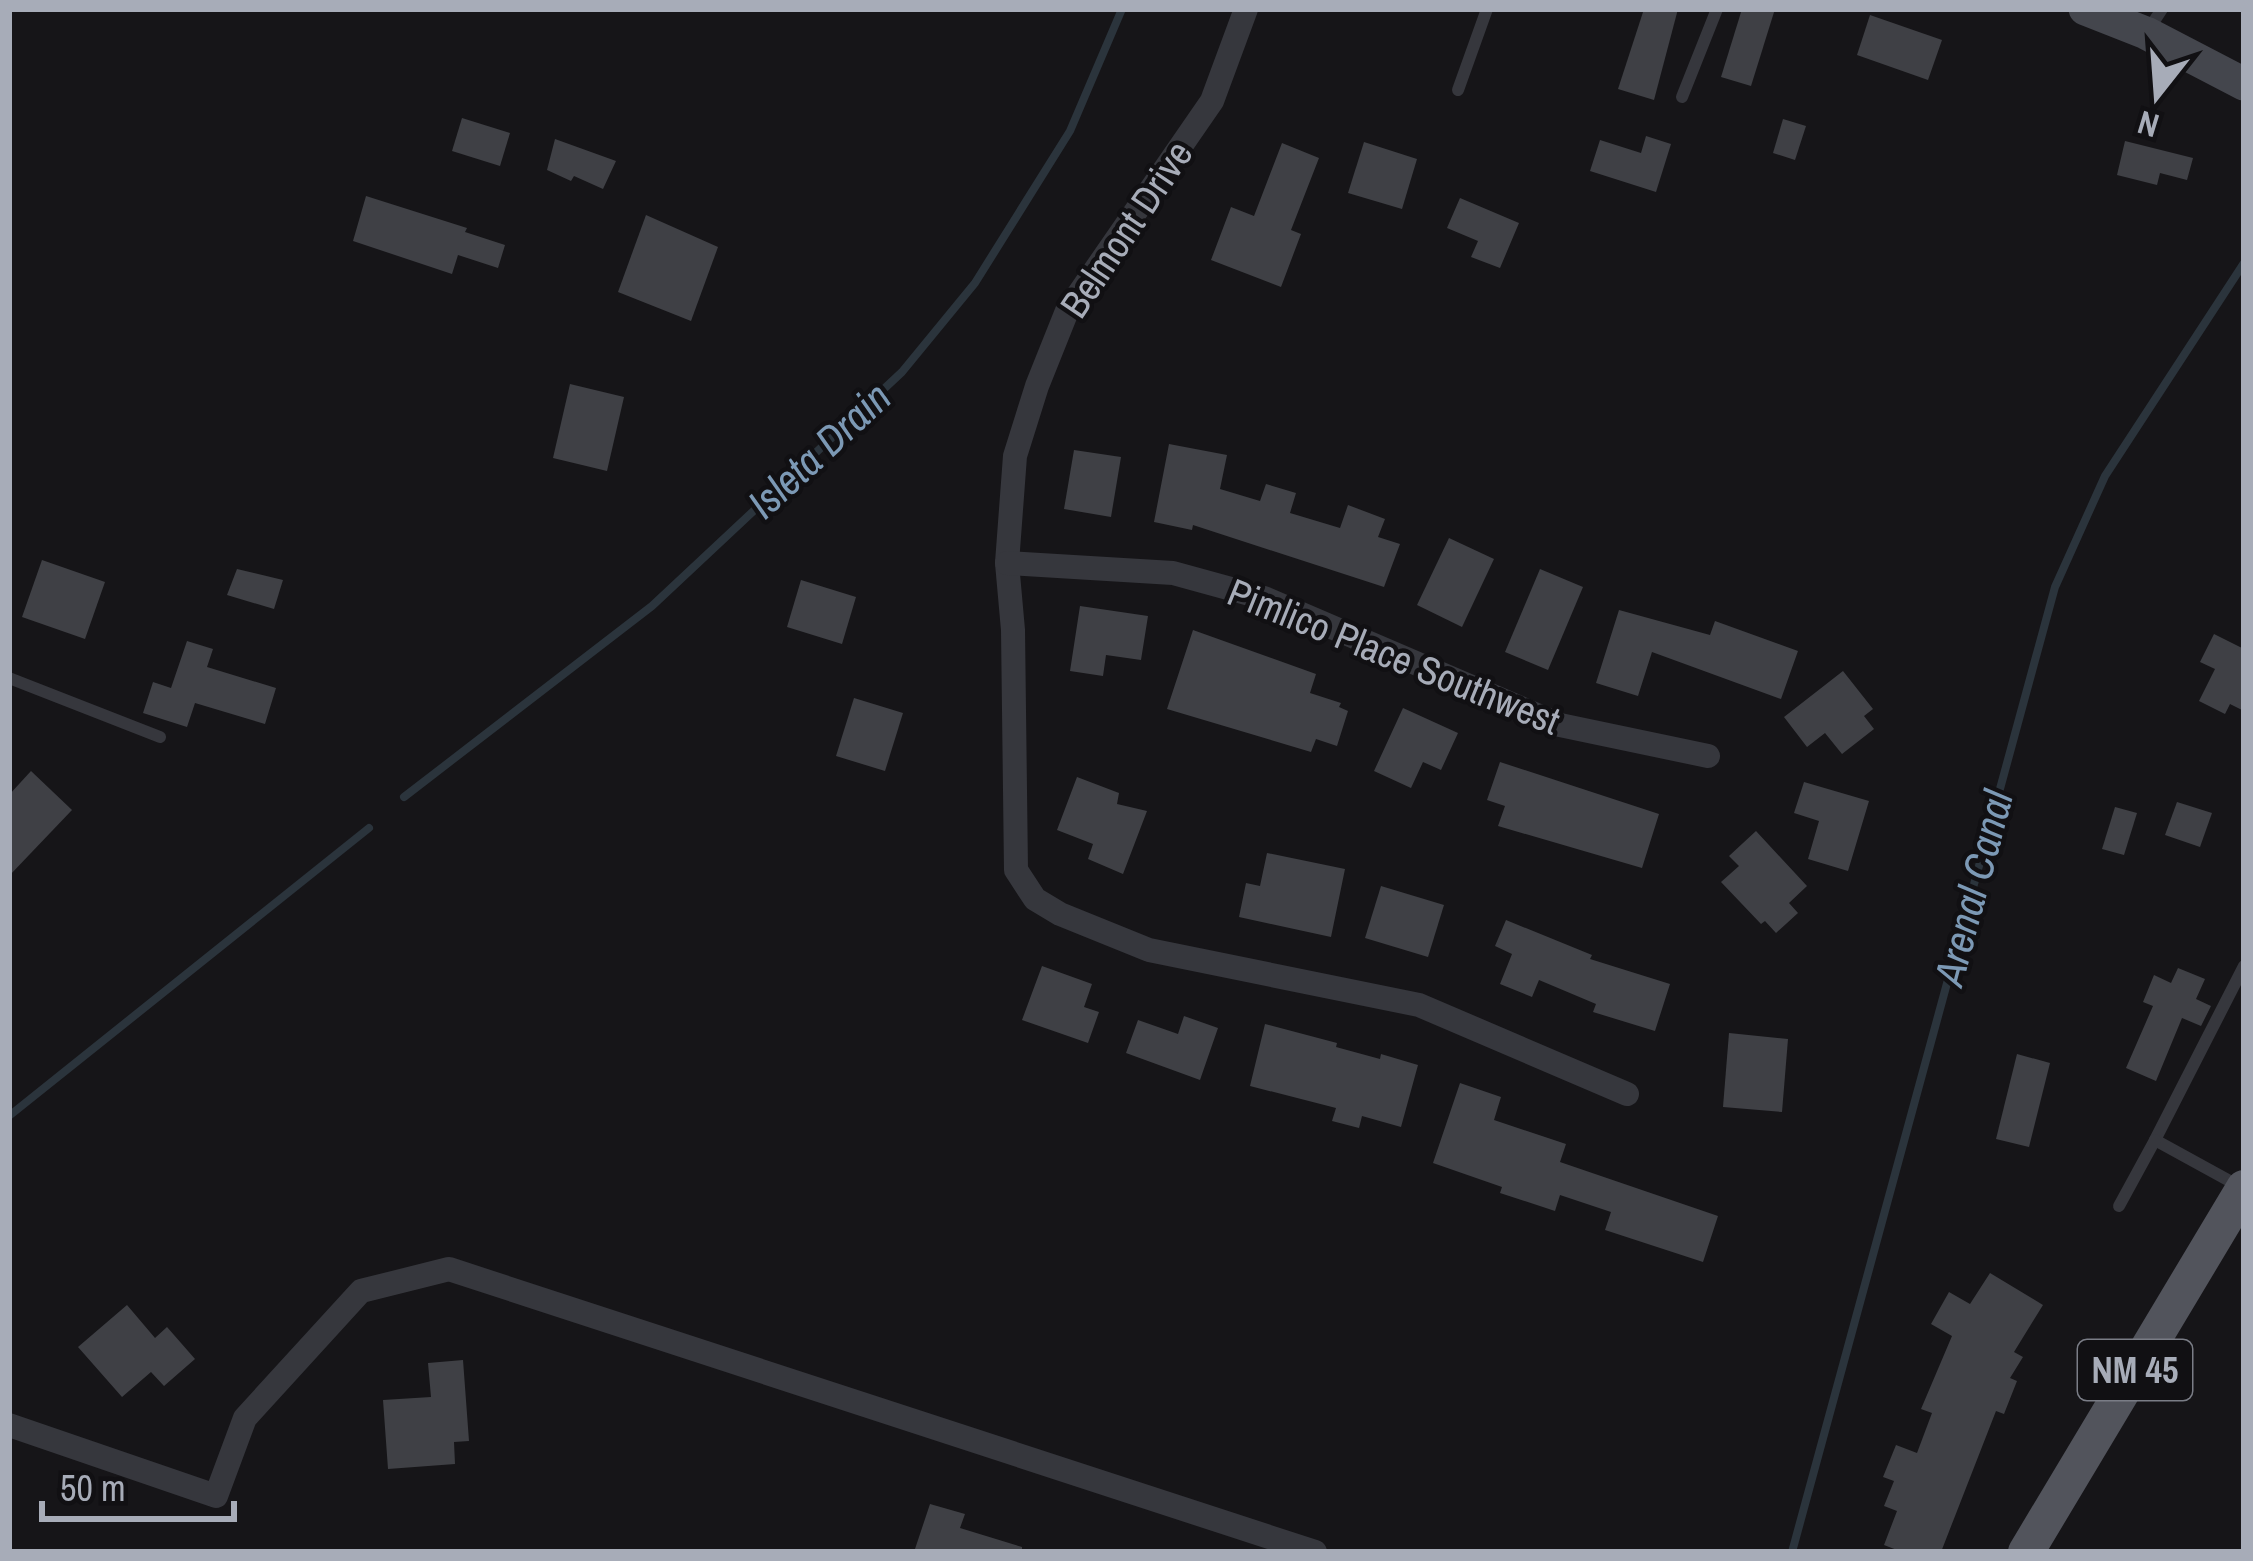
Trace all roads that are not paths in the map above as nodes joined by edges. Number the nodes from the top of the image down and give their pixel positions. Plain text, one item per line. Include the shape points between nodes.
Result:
1 (1246, 9) edge
2 (1487, 9) edge
3 (1717, 9) edge
4 (2085, 9) edge
5 (2154, 21) edge
6 (2244, 84) edge
7 (1458, 90) dead end
8 (1682, 97) dead end
9 (1007, 563) junction
10 (9, 678) edge
11 (160, 737) dead end
12 (1708, 755) dead end
13 (2244, 966) edge
14 (1627, 1094) dead end
15 (2155, 1140) junction
16 (2242, 1197) edge
17 (2119, 1206) dead end
18 (9, 1425) edge
19 (1316, 1552) edge
20 (2026, 1552) edge

1 - 9 street, Belmont Drive via 1212,101 1066,311 1015,456
2 - 7 lane
3 - 8 lane
4 - 5 street
5 - 6 street
9 - 12 street, Pimlico Place Southwest via 1173,573 1242,591 1560,725
9 - 14 street, Belmont Drive via 1016,870 1035,899 1149,950 1419,1006
10 - 11 lane
13 - 15 lane
15 - 16 lane
15 - 17 lane
16 - 20 main road, NM 45
18 - 19 street via 216,1496 245,1418 361,1291 449,1269

